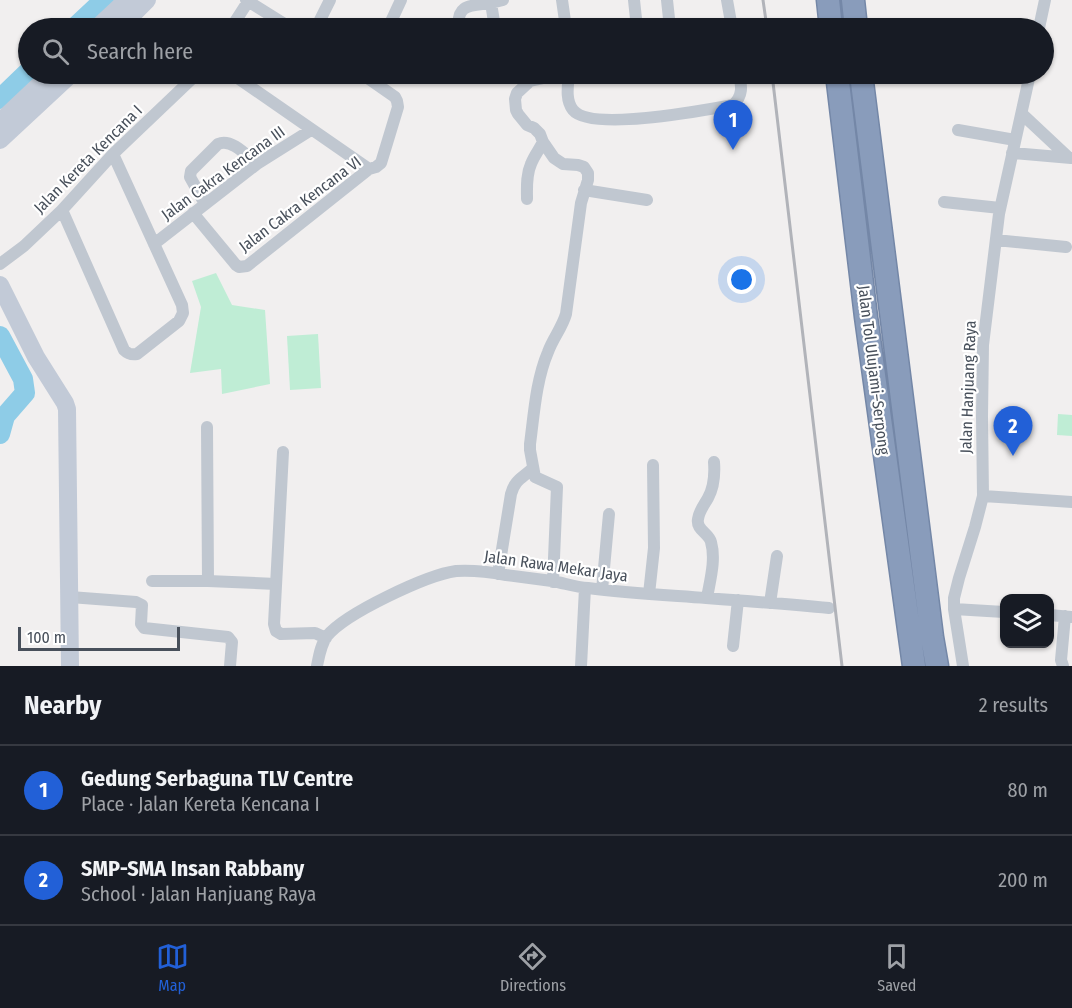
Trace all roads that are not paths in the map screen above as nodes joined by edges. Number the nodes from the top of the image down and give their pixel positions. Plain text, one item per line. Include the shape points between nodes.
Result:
1 (127, 0) edge
2 (147, 0) edge
3 (248, 0) edge
4 (330, 0) edge
5 (401, 0) edge
6 (562, 0) edge
7 (634, 0) edge
8 (667, 0) edge
9 (727, 0) edge
10 (828, 0) edge
11 (853, 0) edge
12 (1045, 0) edge
13 (497, 1) edge
14 (108, 18) edge
15 (129, 18) edge
16 (237, 18) edge
17 (276, 18) edge
18 (321, 18) edge
19 (393, 18) edge
20 (459, 18) edge
21 (496, 18) edge
22 (565, 18) edge
23 (636, 18) edge
24 (669, 18) edge
25 (730, 18) edge
26 (830, 18) edge
27 (855, 18) edge
28 (1041, 18) edge
29 (40, 84) edge
30 (60, 84) edge
31 (186, 84) edge
32 (246, 84) edge
33 (378, 84) edge
34 (527, 84) edge
35 (569, 84) edge
36 (741, 84) edge
37 (838, 84) edge
38 (862, 84) edge
39 (1028, 84) edge
40 (1022, 114) junction
41 (0, 122) edge
42 (311, 129) junction
43 (958, 130) dead end
44 (0, 140) edge
45 (1015, 140) junction
46 (543, 142) junction
47 (1012, 153) junction
48 (113, 154) junction
49 (1070, 158) edge
50 (257, 164) junction
51 (369, 169) junction
52 (584, 190) junction
53 (527, 199) dead end
54 (647, 200) dead end
55 (944, 202) dead end
56 (205, 204) junction
57 (1000, 208) junction
58 (62, 210) junction
59 (194, 213) junction
60 (996, 240) junction
61 (154, 244) junction
62 (1066, 247) dead end
63 (0, 264) edge
64 (0, 285) edge
65 (207, 427) dead end
66 (283, 452) dead end
67 (714, 462) dead end
68 (653, 465) dead end
69 (533, 468) junction
70 (982, 496) junction
71 (1072, 502) edge
72 (609, 514) dead end
73 (777, 556) dead end
74 (498, 573) junction
75 (152, 581) dead end
76 (208, 581) junction
77 (553, 582) junction
78 (276, 584) junction
79 (585, 588) junction
80 (602, 590) junction
81 (649, 594) junction
82 (70, 597) junction
83 (707, 598) junction
84 (738, 600) junction
85 (770, 603) junction
86 (829, 608) dead end
87 (954, 609) junction
88 (1000, 612) edge
89 (1054, 615) edge
90 (1069, 616) edge
91 (326, 638) junction
92 (733, 646) dead end
93 (70, 666) edge
94 (230, 666) edge
95 (317, 666) edge
96 (580, 666) edge
97 (914, 666) edge
98 (938, 666) edge
99 (963, 666) edge
100 (1063, 666) edge

1 - 14 street
2 - 15 street
3 - 16 street
3 - 17 street
4 - 18 street
5 - 19 street
6 - 22 street
7 - 23 street
8 - 24 street
9 - 25 street
10 - 26 highway
11 - 27 highway
12 - 28 street
13 - 20 street via 468,6
13 - 21 street
29 - 41 street
30 - 44 street
31 - 48 street, Jalan Kereta Kencana I
32 - 42 street
33 - 51 street, Jalan Cakra Kencana VI via 394,97 398,107 381,163
34 - 46 street via 517,93 516,110 527,125 538,131
35 - 36 street via 569,103 582,116 644,119 733,105 740,96
37 - 97 highway, Jalan Tol Ulujami–Serpong
38 - 98 highway, Jalan Tol Ulujami–Serpong
39 - 40 street, Jalan Hanjuang Raya
40 - 45 street, Jalan Hanjuang Raya
40 - 49 street
42 - 50 street, Jalan Cakra Kencana III
42 - 51 street
43 - 45 street
45 - 47 street, Jalan Hanjuang Raya
46 - 52 street via 558,162 587,169
46 - 53 street via 530,166
47 - 49 street
47 - 57 street, Jalan Hanjuang Raya
48 - 58 street, Jalan Kereta Kencana I
48 - 61 street
50 - 56 street, Jalan Cakra Kencana III
50 - 56 street via 231,144 218,144 191,171 190,177
51 - 59 street, Jalan Cakra Kencana VI via 243,268 236,265
52 - 54 street
52 - 69 street via 566,314 548,352 537,399 530,444
55 - 57 street
56 - 59 street, Jalan Cakra Kencana III
57 - 60 street, Jalan Hanjuang Raya
58 - 61 street via 127,353 137,354 179,321 183,313
58 - 63 street, Jalan Kereta Kencana I
59 - 61 street, Jalan Cakra Kencana III
60 - 62 street
60 - 70 street, Jalan Hanjuang Raya via 983,345
64 - 82 street via 36,357 68,409
65 - 76 street
66 - 78 street
67 - 83 street via 713,486 698,519 712,551
68 - 81 street via 654,548
69 - 74 street via 513,486
69 - 77 street via 537,479 557,487
70 - 71 street
70 - 87 street, Jalan Hanjuang Raya
72 - 80 street
73 - 85 street
74 - 77 street, Jalan Rawa Mekar Jaya
74 - 91 street, Jalan Rawa Mekar Jaya via 460,571 429,578 361,610
75 - 76 street
76 - 78 street
77 - 79 street, Jalan Rawa Mekar Jaya
78 - 91 street via 276,631 315,633
79 - 80 street, Jalan Rawa Mekar Jaya
79 - 96 street
80 - 81 street, Jalan Rawa Mekar Jaya
81 - 83 street, Jalan Rawa Mekar Jaya
82 - 93 street
82 - 94 street via 139,602 144,628 228,637 232,642
83 - 84 street, Jalan Rawa Mekar Jaya
84 - 85 street, Jalan Rawa Mekar Jaya
84 - 92 street
85 - 86 street, Jalan Rawa Mekar Jaya
87 - 88 street
87 - 99 street, Jalan Hanjuang Raya
89 - 90 street
90 - 100 street
91 - 95 street

